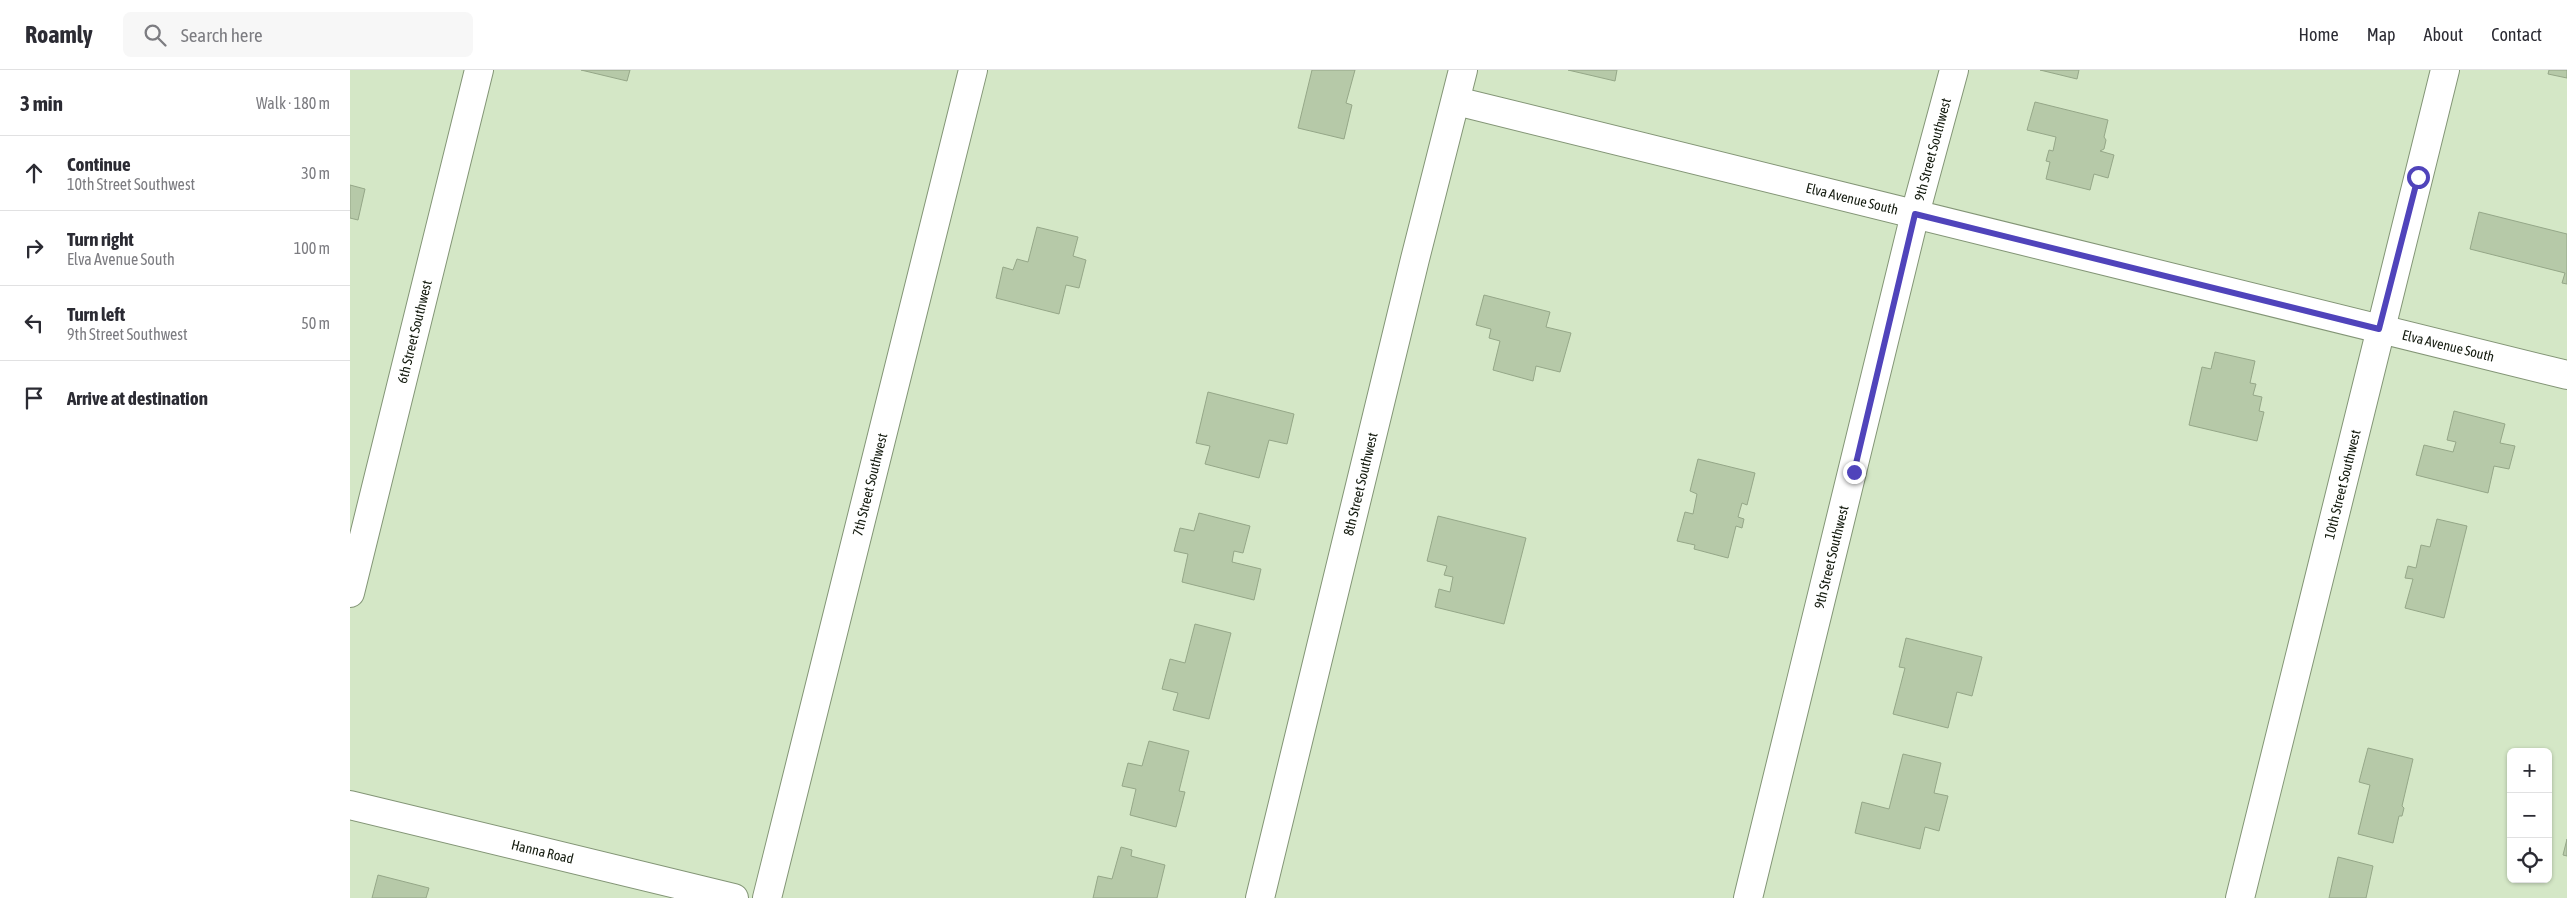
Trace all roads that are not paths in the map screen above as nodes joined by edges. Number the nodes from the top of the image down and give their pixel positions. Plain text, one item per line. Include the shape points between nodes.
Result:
1 (479, 70) edge
2 (973, 70) edge
3 (1463, 70) edge
4 (1954, 70) edge
5 (2445, 70) edge
6 (1456, 101) junction
7 (1915, 214) junction
8 (2379, 329) junction
9 (2567, 375) edge
10 (350, 593) edge
11 (350, 805) edge
12 (734, 898) edge
13 (767, 898) edge
14 (1260, 898) edge
15 (1748, 898) edge
16 (2240, 898) edge

1 - 10 street, 6th Street Southwest
2 - 13 street, 7th Street Southwest
3 - 6 street, 8th Street Southwest
4 - 7 street, 9th Street Southwest
5 - 8 street, 10th Street Southwest
6 - 7 street, Elva Avenue South
6 - 14 street, 8th Street Southwest via 1414,259
7 - 8 street, Elva Avenue South
7 - 15 street, 9th Street Southwest
8 - 9 street, Elva Avenue South
8 - 16 street, 10th Street Southwest
11 - 12 street, Hanna Road

